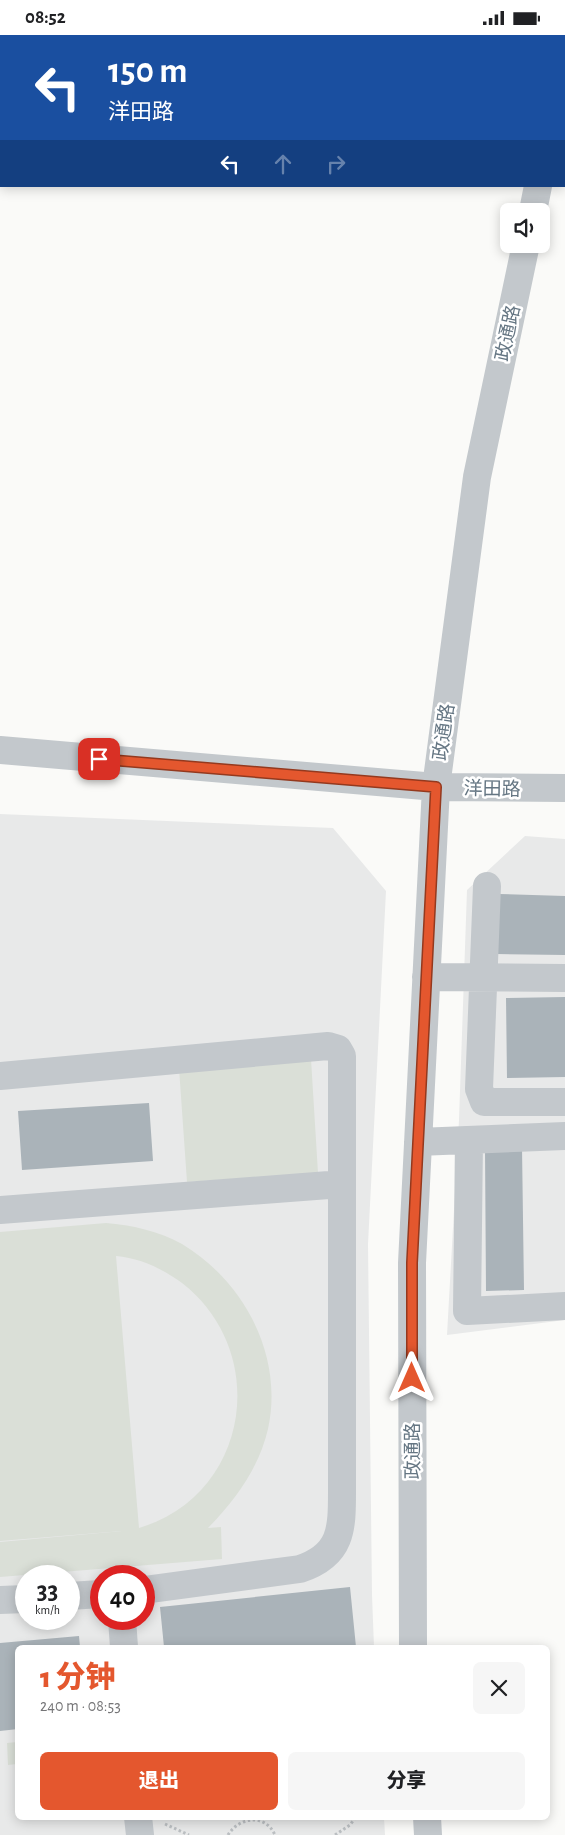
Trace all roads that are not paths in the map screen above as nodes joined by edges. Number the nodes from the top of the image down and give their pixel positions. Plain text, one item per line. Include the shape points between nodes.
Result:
1 (538, 187) edge
2 (535, 203) edge
3 (524, 253) edge
4 (0, 750) edge
5 (436, 787) junction
6 (565, 788) edge
7 (487, 886) dead end
8 (426, 977) junction
9 (483, 977) junction
10 (565, 979) edge
11 (0, 1076) edge
12 (565, 1102) edge
13 (565, 1136) edge
14 (469, 1140) junction
15 (418, 1142) junction
16 (342, 1184) junction
17 (0, 1210) edge
18 (565, 1306) edge
19 (155, 1589) edge
20 (15, 1599) edge
21 (0, 1600) edge
22 (123, 1630) edge
23 (124, 1645) edge
24 (414, 1645) edge
25 (138, 1820) edge
26 (427, 1820) edge
27 (140, 1835) edge
28 (428, 1835) edge

1 - 2 street
3 - 5 street, 政通路 via 476,477
4 - 5 street, 洋田路
5 - 6 street, 洋田路
5 - 8 street, 政通路
7 - 9 street
8 - 9 street
8 - 15 street, 政通路
9 - 10 street
9 - 12 street via 479,1089 484,1102
11 - 16 street via 332,1046 339,1050 343,1060
13 - 14 street
14 - 15 street
14 - 18 street via 467,1311
15 - 24 street, 政通路 via 412,1263
16 - 17 street
16 - 19 street via 342,1525 337,1541 316,1562 300,1569
20 - 21 street
22 - 23 street
25 - 27 street
26 - 28 street

